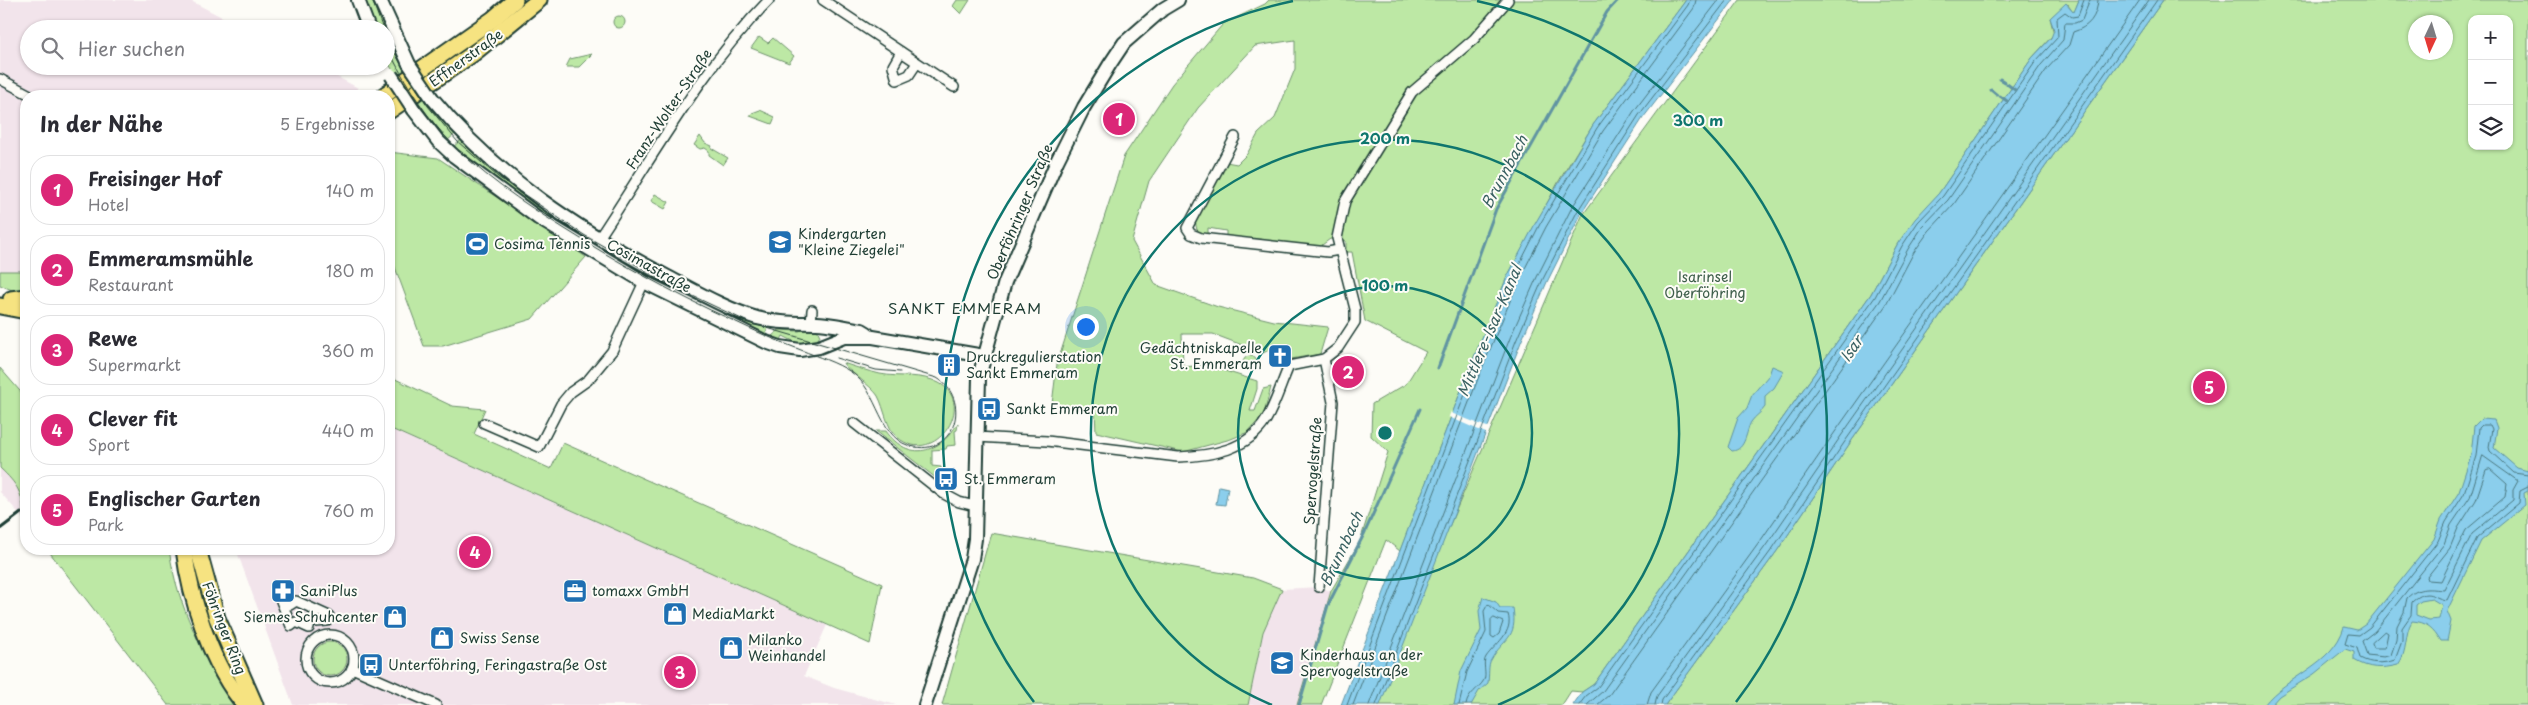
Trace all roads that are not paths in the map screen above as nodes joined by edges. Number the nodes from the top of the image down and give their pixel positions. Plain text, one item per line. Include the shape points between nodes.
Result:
1 (358, 0) edge
2 (380, 0) edge
3 (515, 0) edge
4 (539, 0) edge
5 (769, 0) edge
6 (822, 0) edge
7 (1178, 0) edge
8 (1508, 0) edge
9 (365, 20) edge
10 (389, 20) edge
11 (395, 33) edge
12 (901, 52) junction
13 (917, 63) junction
14 (392, 75) edge
15 (0, 79) edge
16 (954, 87) dead end
17 (21, 90) edge
18 (392, 90) edge
19 (395, 107) edge
20 (1235, 137) dead end
21 (599, 238) junction
22 (1339, 250) junction
23 (644, 282) junction
24 (20, 300) edge
25 (4, 301) edge
26 (20, 308) edge
27 (812, 310) dead end
28 (814, 323) junction
29 (873, 337) junction
30 (819, 347) junction
31 (984, 356) junction
32 (1324, 359) junction
33 (484, 423) dead end
34 (854, 423) dead end
35 (977, 437) junction
36 (975, 506) junction
37 (175, 555) edge
38 (185, 555) edge
39 (200, 555) edge
40 (1319, 587) dead end
41 (296, 601) joint
42 (194, 603) junction
43 (352, 668) junction
44 (246, 705) edge
45 (255, 705) edge
46 (436, 705) edge
47 (925, 705) edge

1 - 9 main road
2 - 10 main road, Cosimastraße, bridge
3 - 18 highway, Effnerstraße
4 - 19 highway, Effnerstraße via 474,53
5 - 21 street, Franz-Wolter-Straße via 704,77
6 - 12 street
7 - 31 main road, Oberföhringer Straße via 1124,43 1084,107 1005,282
8 - 22 street via 1474,39 1412,92 1345,200 1337,238
11 - 21 main road, Cosimastraße, bridge via 409,64 460,132 503,172
12 - 13 street
12 - 13 street via 893,66 898,80 909,75
13 - 16 street
14 - 23 main road, Cosimastraße, bridge via 414,110 447,150 481,178 546,223
15 - 17 street
20 - 22 street via 1187,228 1192,234 1201,238 1308,250
21 - 28 main road, Cosimastraße via 744,314 776,322
22 - 32 street via 1355,309 1354,322 1338,348
23 - 30 main road, Cosimastraße via 770,344 800,350
23 - 33 street via 612,351 588,380 561,404 539,447
24 - 25 highway
25 - 26 highway
27 - 28 street
28 - 29 main road, Cosimastraße via 862,330
28 - 30 main road via 822,327 824,334
29 - 30 main road, Cosimastraße via 844,337
29 - 31 main road, Cosimastraße
31 - 35 main road, Oberföhringer Straße via 979,377
32 - 35 street via 1289,366 1266,421 1240,444 1220,452 1200,456 1153,455 1047,441
32 - 40 street, Spervogelstraße via 1333,402
34 - 36 street via 944,494
35 - 36 main road, Oberföhringer Straße
36 - 47 main road, Oberföhringer Straße via 972,559
37 - 42 highway via 182,582
38 - 42 highway, Föhringer Ring
39 - 45 highway, Föhringer Ring via 217,618
41 - 41 street via 290,605 281,601 290,626 296,622 308,628 310,619 314,618 316,622 328,619 329,616
42 - 44 highway, Föhringer Ring via 223,669
43 - 43 street via 352,649 340,637 322,636 308,647 306,663 317,680 338,682
43 - 46 street

